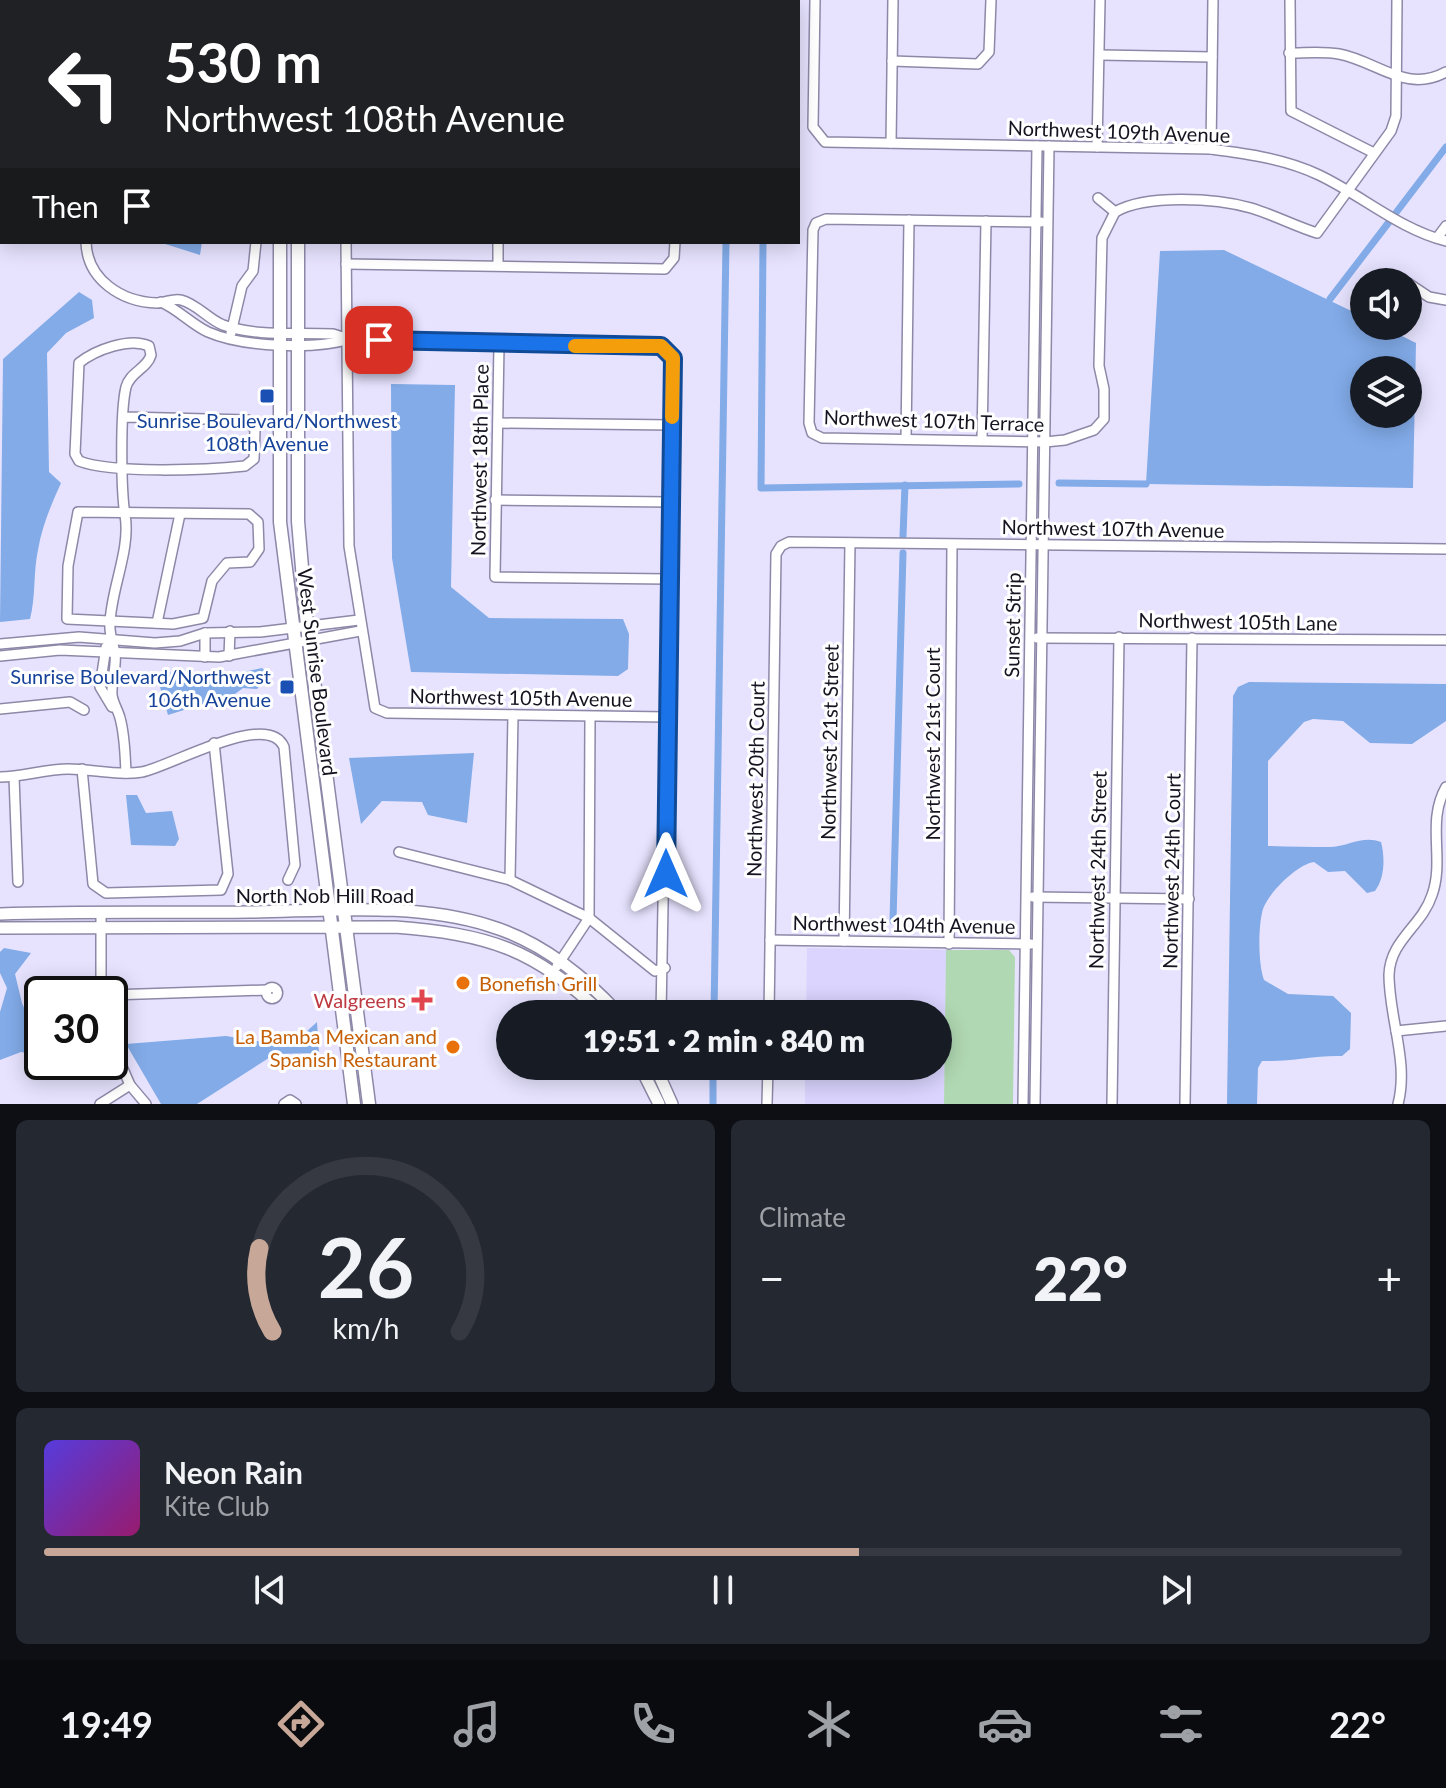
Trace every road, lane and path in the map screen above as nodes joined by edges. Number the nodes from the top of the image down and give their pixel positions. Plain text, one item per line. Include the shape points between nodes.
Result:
1 (815, 0) edge
2 (893, 0) edge
3 (991, 0) edge
4 (1100, 0) edge
5 (1213, 0) edge
6 (1290, 0) edge
7 (1397, 0) edge
8 (1289, 53) junction
9 (1100, 55) junction
10 (1212, 57) junction
11 (892, 61) junction
12 (1446, 72) edge
13 (1397, 77) junction
14 (891, 143) junction
15 (1037, 146) junction
16 (1049, 146) junction
17 (1097, 147) junction
18 (1211, 149) junction
19 (1374, 153) junction
20 (1349, 191) junction
21 (1098, 198) dead end
22 (1115, 212) junction
23 (909, 220) junction
24 (986, 221) junction
25 (1036, 222) junction
26 (1048, 222) junction
27 (1446, 226) edge
28 (1442, 240) edge
29 (86, 244) edge
30 (256, 244) edge
31 (280, 244) edge
32 (298, 244) edge
33 (346, 244) edge
34 (498, 244) edge
35 (675, 244) edge
36 (346, 264) junction
37 (498, 265) junction
38 (1422, 292) edge
39 (1446, 300) edge
40 (161, 302) junction
41 (232, 328) junction
42 (279, 338) junction
43 (296, 338) junction
44 (349, 339) junction
45 (230, 340) junction
46 (499, 345) junction
47 (125, 417) junction
48 (498, 423) junction
49 (672, 425) junction
50 (906, 439) junction
51 (982, 440) junction
52 (1033, 442) junction
53 (1045, 442) junction
54 (123, 467) junction
55 (495, 500) junction
56 (671, 502) junction
57 (125, 513) junction
58 (180, 514) junction
59 (850, 543) junction
60 (952, 545) junction
61 (1031, 545) junction
62 (1044, 545) junction
63 (781, 546) joint
64 (1446, 549) edge
65 (669, 579) junction
66 (110, 619) junction
67 (359, 620) junction
68 (157, 623) junction
69 (291, 628) junction
70 (230, 631) junction
71 (360, 631) junction
72 (308, 632) junction
73 (205, 633) junction
74 (1030, 637) junction
75 (1119, 637) junction
76 (1042, 638) junction
77 (1192, 638) junction
78 (1446, 640) edge
79 (109, 641) junction
80 (293, 642) junction
81 (0, 644) edge
82 (103, 652) junction
83 (115, 653) junction
84 (0, 656) edge
85 (229, 656) junction
86 (205, 657) junction
87 (0, 709) edge
88 (84, 710) dead end
89 (513, 715) junction
90 (119, 716) junction
91 (590, 717) junction
92 (667, 717) junction
93 (214, 743) junction
94 (82, 769) junction
95 (126, 773) junction
96 (0, 777) edge
97 (14, 777) junction
98 (1446, 787) edge
99 (399, 852) dead end
100 (288, 880) dead end
101 (510, 880) junction
102 (18, 882) dead end
103 (1026, 897) junction
104 (1038, 897) junction
105 (1114, 899) junction
106 (1189, 899) junction
107 (328, 911) junction
108 (346, 912) junction
109 (0, 914) edge
110 (101, 914) junction
111 (589, 918) junction
112 (101, 927) junction
113 (348, 927) junction
114 (0, 928) edge
115 (330, 928) junction
116 (770, 940) junction
117 (844, 941) junction
118 (949, 944) junction
119 (1025, 944) junction
120 (1037, 944) junction
121 (560, 961) junction
122 (665, 968) junction
123 (553, 972) junction
124 (101, 976) edge
125 (267, 990) dead end
126 (128, 994) edge
127 (586, 1000) edge
128 (606, 1000) edge
129 (662, 1000) edge
130 (769, 1000) edge
131 (1446, 1026) edge
132 (1396, 1031) junction
133 (128, 1080) edge
134 (647, 1080) edge
135 (661, 1080) edge
136 (768, 1080) edge
137 (130, 1085) junction
138 (100, 1104) edge
139 (146, 1104) edge
140 (284, 1104) edge
141 (296, 1104) edge
142 (354, 1104) edge
143 (369, 1104) edge
144 (659, 1104) edge
145 (672, 1104) edge
146 (767, 1104) edge
147 (1023, 1104) edge
148 (1035, 1104) edge
149 (1112, 1104) edge
150 (1185, 1104) edge
151 (1398, 1104) edge

1 - 14 street, Northwest 109th Avenue via 813,127 825,142
2 - 11 street
3 - 11 street via 985,60
4 - 9 street
5 - 10 street
6 - 8 street
7 - 13 street
8 - 13 street via 1337,54
8 - 19 street via 1291,111
9 - 10 street
9 - 17 street
10 - 18 street
11 - 14 street
12 - 13 street via 1426,80
13 - 19 street via 1396,116
14 - 15 street, Northwest 109th Avenue
15 - 16 street, Northwest 109th Avenue
15 - 25 street, Sunset Strip
16 - 17 street, Northwest 109th Avenue
16 - 26 street, Sunset Strip
17 - 18 street, Northwest 109th Avenue
18 - 20 street, Northwest 109th Avenue via 1288,162
19 - 20 street
20 - 22 street via 1317,233 1249,207 1220,203 1144,201
20 - 28 street, Northwest 109th Avenue via 1400,223
21 - 22 street
22 - 53 street, Northwest 107th Terrace via 1102,238 1099,366 1104,419 1065,440
23 - 24 street
23 - 50 street
23 - 50 street, Northwest 107th Terrace via 816,223 809,409 812,433 822,438
24 - 25 street
24 - 51 street
25 - 26 street
25 - 52 street, Sunset Strip
26 - 53 street, Sunset Strip
27 - 28 street
29 - 40 street via 88,259 104,284 118,294
30 - 41 street via 253,271 242,286
31 - 42 highway, West Sunrise Boulevard
32 - 43 highway, West Sunrise Boulevard
33 - 36 street
34 - 37 street
35 - 37 street via 671,266 665,269
36 - 37 street
36 - 44 street
38 - 39 street
40 - 41 street via 183,300
40 - 45 street
41 - 42 street
41 - 45 street
42 - 43 street
42 - 45 street
42 - 69 highway, West Sunrise Boulevard via 280,522
43 - 44 street via 333,334
43 - 72 highway, West Sunrise Boulevard via 298,521
44 - 46 street
44 - 67 street via 349,546
46 - 48 street, Northwest 18th Place
46 - 49 street via 661,346 673,358
47 - 54 street
47 - 54 street via 130,378 149,361 149,346 142,343 85,358 78,369 75,454 79,461
47 - 54 street via 248,420 255,430 254,459 245,466 223,468
48 - 49 street
48 - 55 street, Northwest 18th Place
49 - 56 street
50 - 51 street, Northwest 107th Terrace
51 - 52 street, Northwest 107th Terrace
52 - 53 street, Northwest 107th Terrace
52 - 61 street, Sunset Strip
53 - 62 street, Sunset Strip
54 - 57 street
55 - 56 street
55 - 65 street, Northwest 18th Place via 495,577
56 - 65 street
57 - 58 street
57 - 66 street
57 - 66 street via 78,512 68,566 67,619
58 - 68 street
58 - 68 street via 255,516 256,557 227,563 216,573 203,618
59 - 60 street, Northwest 107th Avenue
59 - 63 street, Northwest 107th Avenue
59 - 117 street, Northwest 21st Street
60 - 61 street, Northwest 107th Avenue
60 - 118 street, Northwest 21st Court
61 - 62 street, Northwest 107th Avenue
61 - 74 street, Sunset Strip
62 - 64 street, Northwest 107th Avenue
62 - 76 street, Sunset Strip
63 - 116 street, Northwest 20th Court via 776,554
65 - 92 street
66 - 68 street
66 - 79 street
67 - 71 street
67 - 72 street
69 - 70 street
69 - 72 street
69 - 80 highway, West Sunrise Boulevard
70 - 73 street
70 - 85 street
71 - 72 street
71 - 89 street, Northwest 105th Avenue via 375,708 387,713
72 - 80 street
72 - 108 highway, West Sunrise Boulevard
73 - 79 street via 180,641
73 - 86 street
74 - 76 street, Northwest 105th Lane
74 - 103 street, Sunset Strip
75 - 76 street, Northwest 105th Lane
75 - 77 street, Northwest 105th Lane
75 - 105 street, Northwest 24th Street
76 - 104 street, Sunset Strip
77 - 78 street, Northwest 105th Lane
77 - 106 street, Northwest 24th Court
79 - 81 street via 79,637
79 - 82 street
79 - 83 street
80 - 85 street
80 - 107 highway, West Sunrise Boulevard
82 - 83 street
82 - 84 street
82 - 90 street via 102,695
83 - 86 street
83 - 90 street via 113,699
85 - 86 street
87 - 88 street via 70,702
89 - 91 street, Northwest 105th Avenue
89 - 101 street
90 - 95 street
91 - 92 street, Northwest 105th Avenue
91 - 111 street
92 - 122 street
93 - 94 street via 228,874 221,890 97,890
93 - 95 street via 166,766
93 - 100 street via 272,734 281,740 295,865
94 - 95 street
94 - 97 street
96 - 97 street
97 - 102 street
98 - 132 street via 1438,802 1433,893 1398,944 1390,967
99 - 101 street
101 - 111 street
103 - 104 street
103 - 119 street, Sunset Strip
104 - 105 street
104 - 120 street, Sunset Strip
105 - 106 street
105 - 149 street, Northwest 24th Street
106 - 150 street, Northwest 24th Court
107 - 108 main road, North Nob Hill Road
107 - 110 main road, North Nob Hill Road
107 - 115 highway, West Sunrise Boulevard
108 - 113 highway, West Sunrise Boulevard
108 - 121 main road, North Nob Hill Road via 471,920
109 - 110 main road, North Nob Hill Road
110 - 112 street
111 - 121 street
111 - 122 street via 655,971
112 - 114 main road, North Nob Hill Road
112 - 115 main road, North Nob Hill Road
112 - 124 street
113 - 115 main road, North Nob Hill Road
113 - 123 main road, North Nob Hill Road via 469,934
113 - 143 highway, West Sunrise Boulevard
115 - 142 highway, West Sunrise Boulevard
116 - 117 street, Northwest 104th Avenue
116 - 130 street, Northwest 20th Court
117 - 118 street, Northwest 104th Avenue
118 - 119 street, Northwest 104th Avenue
119 - 120 street, Northwest 104th Avenue
119 - 147 street, Sunset Strip
120 - 148 street, Sunset Strip
121 - 123 street
121 - 128 main road, North Nob Hill Road
122 - 129 street
123 - 127 main road, North Nob Hill Road
125 - 126 street
131 - 132 street
132 - 151 street via 1401,1067
133 - 137 street
134 - 144 main road
135 - 145 main road
136 - 146 street
137 - 138 street
137 - 139 street
140 - 141 street

